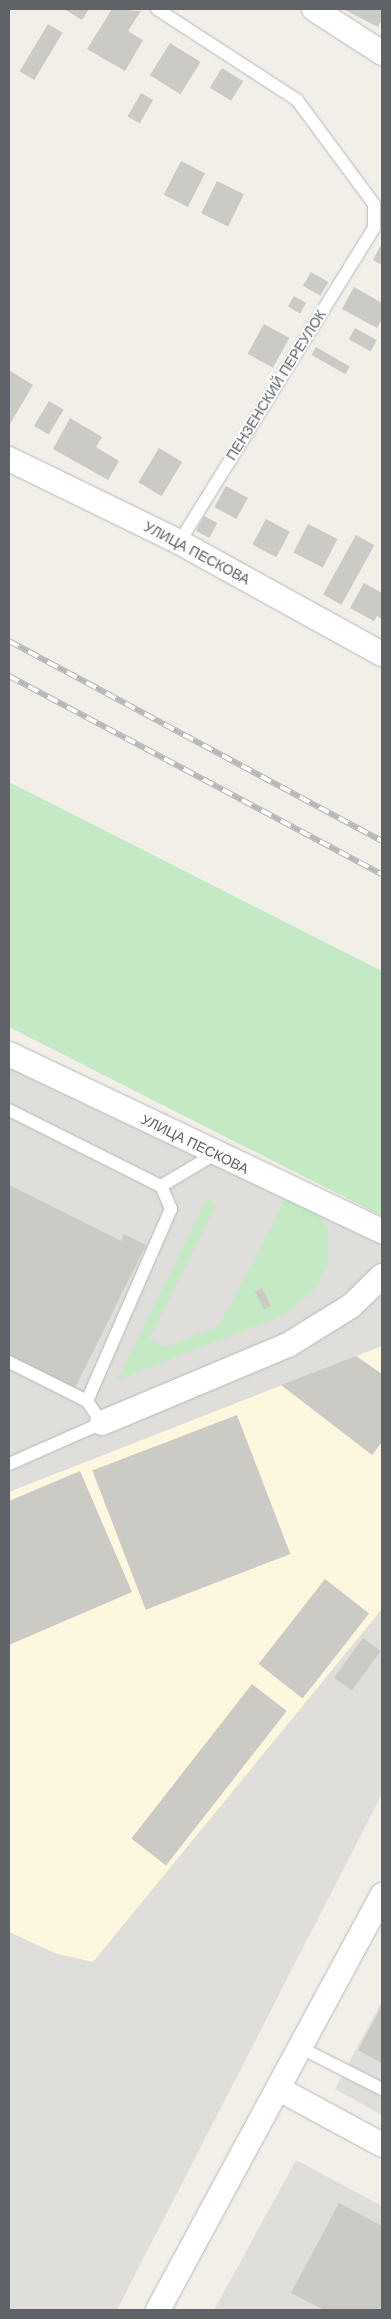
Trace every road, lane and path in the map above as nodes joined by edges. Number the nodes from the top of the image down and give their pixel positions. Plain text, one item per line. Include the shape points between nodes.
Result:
1 (157, 9) edge
2 (314, 9) edge
3 (382, 53) edge
4 (9, 459) edge
5 (179, 542) junction
6 (382, 654) edge
7 (9, 1054) edge
8 (9, 1110) edge
9 (215, 1154) junction
10 (161, 1186) junction
11 (382, 1230) edge
12 (382, 1276) edge
13 (9, 1362) edge
14 (88, 1401) junction
15 (102, 1423) junction
16 (9, 1464) edge
17 (382, 1895) edge
18 (301, 2048) junction
19 (382, 2088) edge
20 (279, 2090) junction
21 (382, 2145) edge
22 (158, 2310) edge

1 - 5 lane, ПЕНЗЕНСКИЙ ПЕРЕУЛОК via 297,100 374,204 374,228
2 - 3 street
4 - 5 street, УЛИЦА ПЕСКОВА
5 - 6 street, УЛИЦА ПЕСКОВА
7 - 9 street, УЛИЦА ПЕСКОВА
8 - 10 lane
9 - 10 lane
9 - 11 street, УЛИЦА ПЕСКОВА
10 - 14 lane via 170,1209
12 - 15 street via 351,1306 288,1345
13 - 14 lane
14 - 15 lane
15 - 16 lane
17 - 18 street
18 - 19 lane
18 - 20 street
20 - 21 street
20 - 22 street

